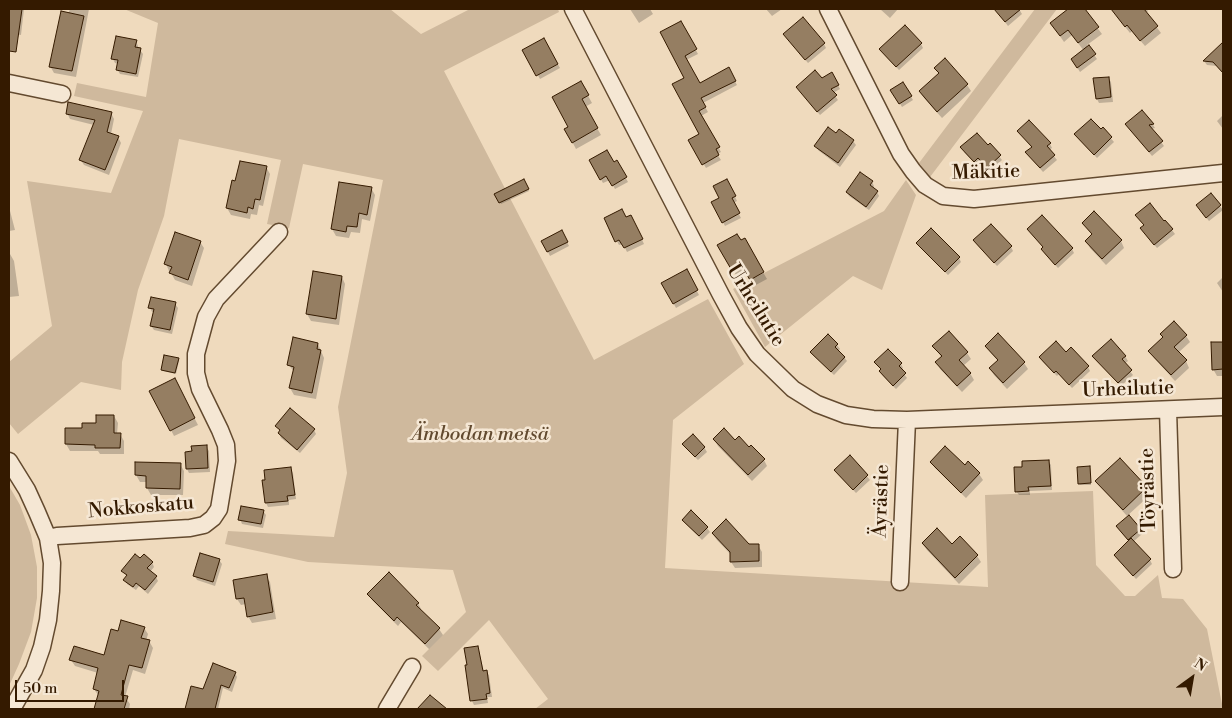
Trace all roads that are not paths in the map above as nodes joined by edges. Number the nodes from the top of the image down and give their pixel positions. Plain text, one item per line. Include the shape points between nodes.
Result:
1 (573, 9) edge
2 (828, 9) edge
3 (9, 83) edge
4 (62, 94) dead end
5 (1223, 173) edge
6 (279, 232) dead end
7 (1223, 407) edge
8 (1168, 410) junction
9 (907, 420) junction
10 (9, 461) edge
11 (48, 538) junction
12 (1173, 569) dead end
13 (900, 582) dead end
14 (412, 667) dead end
15 (12, 709) edge
16 (387, 709) edge

1 - 9 street, Urheilutie via 721,295 756,354 793,389 818,404 846,415
2 - 5 street, Mäkitie via 913,172 925,185 943,196 974,199
3 - 4 street
6 - 11 street, Nokkoskatu via 216,299 206,317 196,354 200,389 226,445 227,461 219,508 213,518 204,525 190,528
7 - 8 street, Urheilutie
8 - 9 street, Urheilutie
8 - 12 street, Töyrästie
9 - 13 street, Äyrästie
10 - 11 street via 27,490
11 - 15 street via 52,563 48,620 34,670
14 - 16 street

